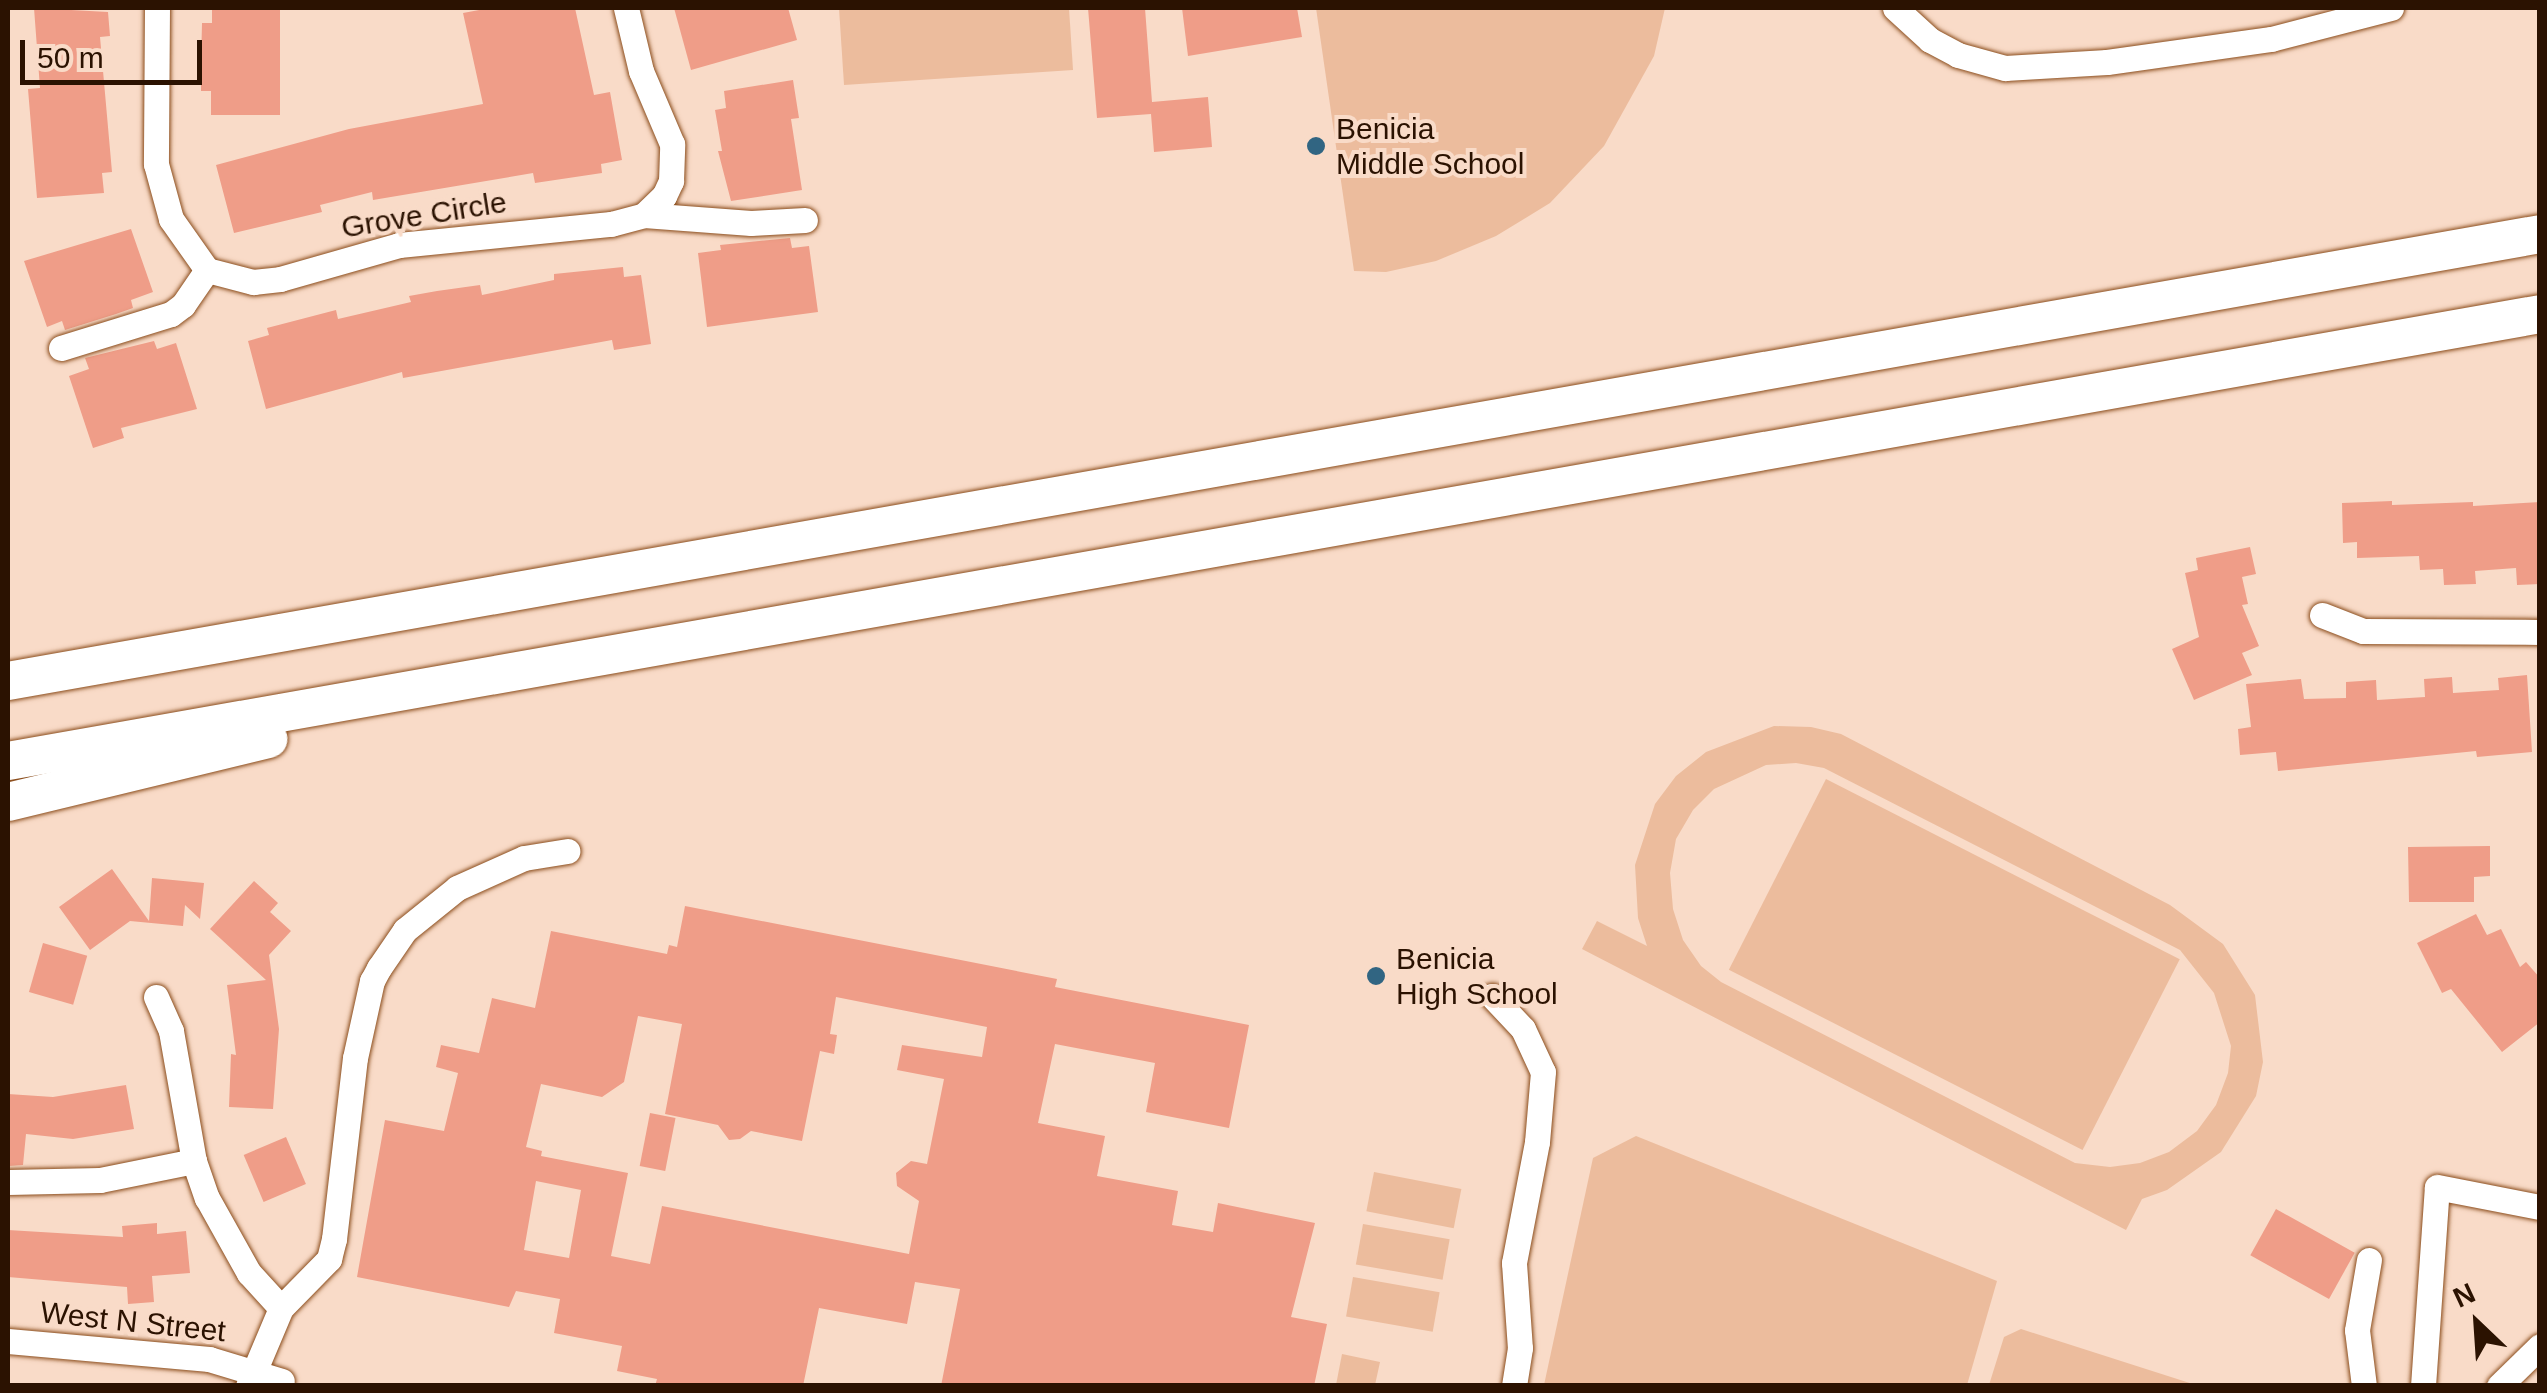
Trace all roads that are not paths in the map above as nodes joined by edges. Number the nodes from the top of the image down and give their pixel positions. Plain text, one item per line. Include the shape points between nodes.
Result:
1 (158, 8) edge
2 (626, 8) edge
3 (1895, 8) edge
4 (2391, 8) edge
5 (644, 215) junction
6 (804, 220) dead end
7 (2540, 234) edge
8 (207, 270) junction
9 (2540, 314) edge
10 (2540, 339) edge
11 (61, 348) dead end
12 (2321, 353) junction
13 (2322, 616) dead end
14 (2540, 632) edge
15 (556, 664) junction
16 (8, 681) edge
17 (8, 761) edge
18 (8, 802) edge
19 (567, 852) dead end
20 (156, 996) dead end
21 (1492, 996) dead end
22 (194, 1161) junction
23 (8, 1182) edge
24 (2540, 1207) edge
25 (2369, 1260) dead end
26 (281, 1308) junction
27 (8, 1341) edge
28 (2540, 1346) edge
29 (2540, 1363) edge
30 (249, 1378) edge
31 (282, 1381) dead end
32 (1514, 1386) edge
33 (2364, 1386) edge
34 (2423, 1386) edge
35 (2498, 1386) edge
36 (2507, 1386) edge

1 - 8 street via 156,164 171,220
2 - 5 street via 641,72 672,144 671,181
3 - 4 street via 1958,56 2005,68 2107,62 2272,39
5 - 6 street, Grove Circle
5 - 8 street, Grove Circle via 399,246 267,281
7 - 16 highway
8 - 11 street via 171,314
9 - 12 highway
10 - 12 highway
12 - 15 highway
13 - 14 street via 2363,631
15 - 17 highway
15 - 18 highway via 368,718
19 - 26 street via 524,858 457,888 405,930 379,968 355,1058 334,1240 328,1259
20 - 22 street via 171,1031
21 - 32 street via 1523,1028 1543,1072 1514,1263 1520,1348
22 - 23 street via 100,1180
22 - 26 street via 222,1231
24 - 34 street via 2437,1186
25 - 33 street via 2357,1330
26 - 30 street
27 - 30 street, West N Street via 209,1359
28 - 35 street
29 - 36 street
30 - 31 street, West N Street

